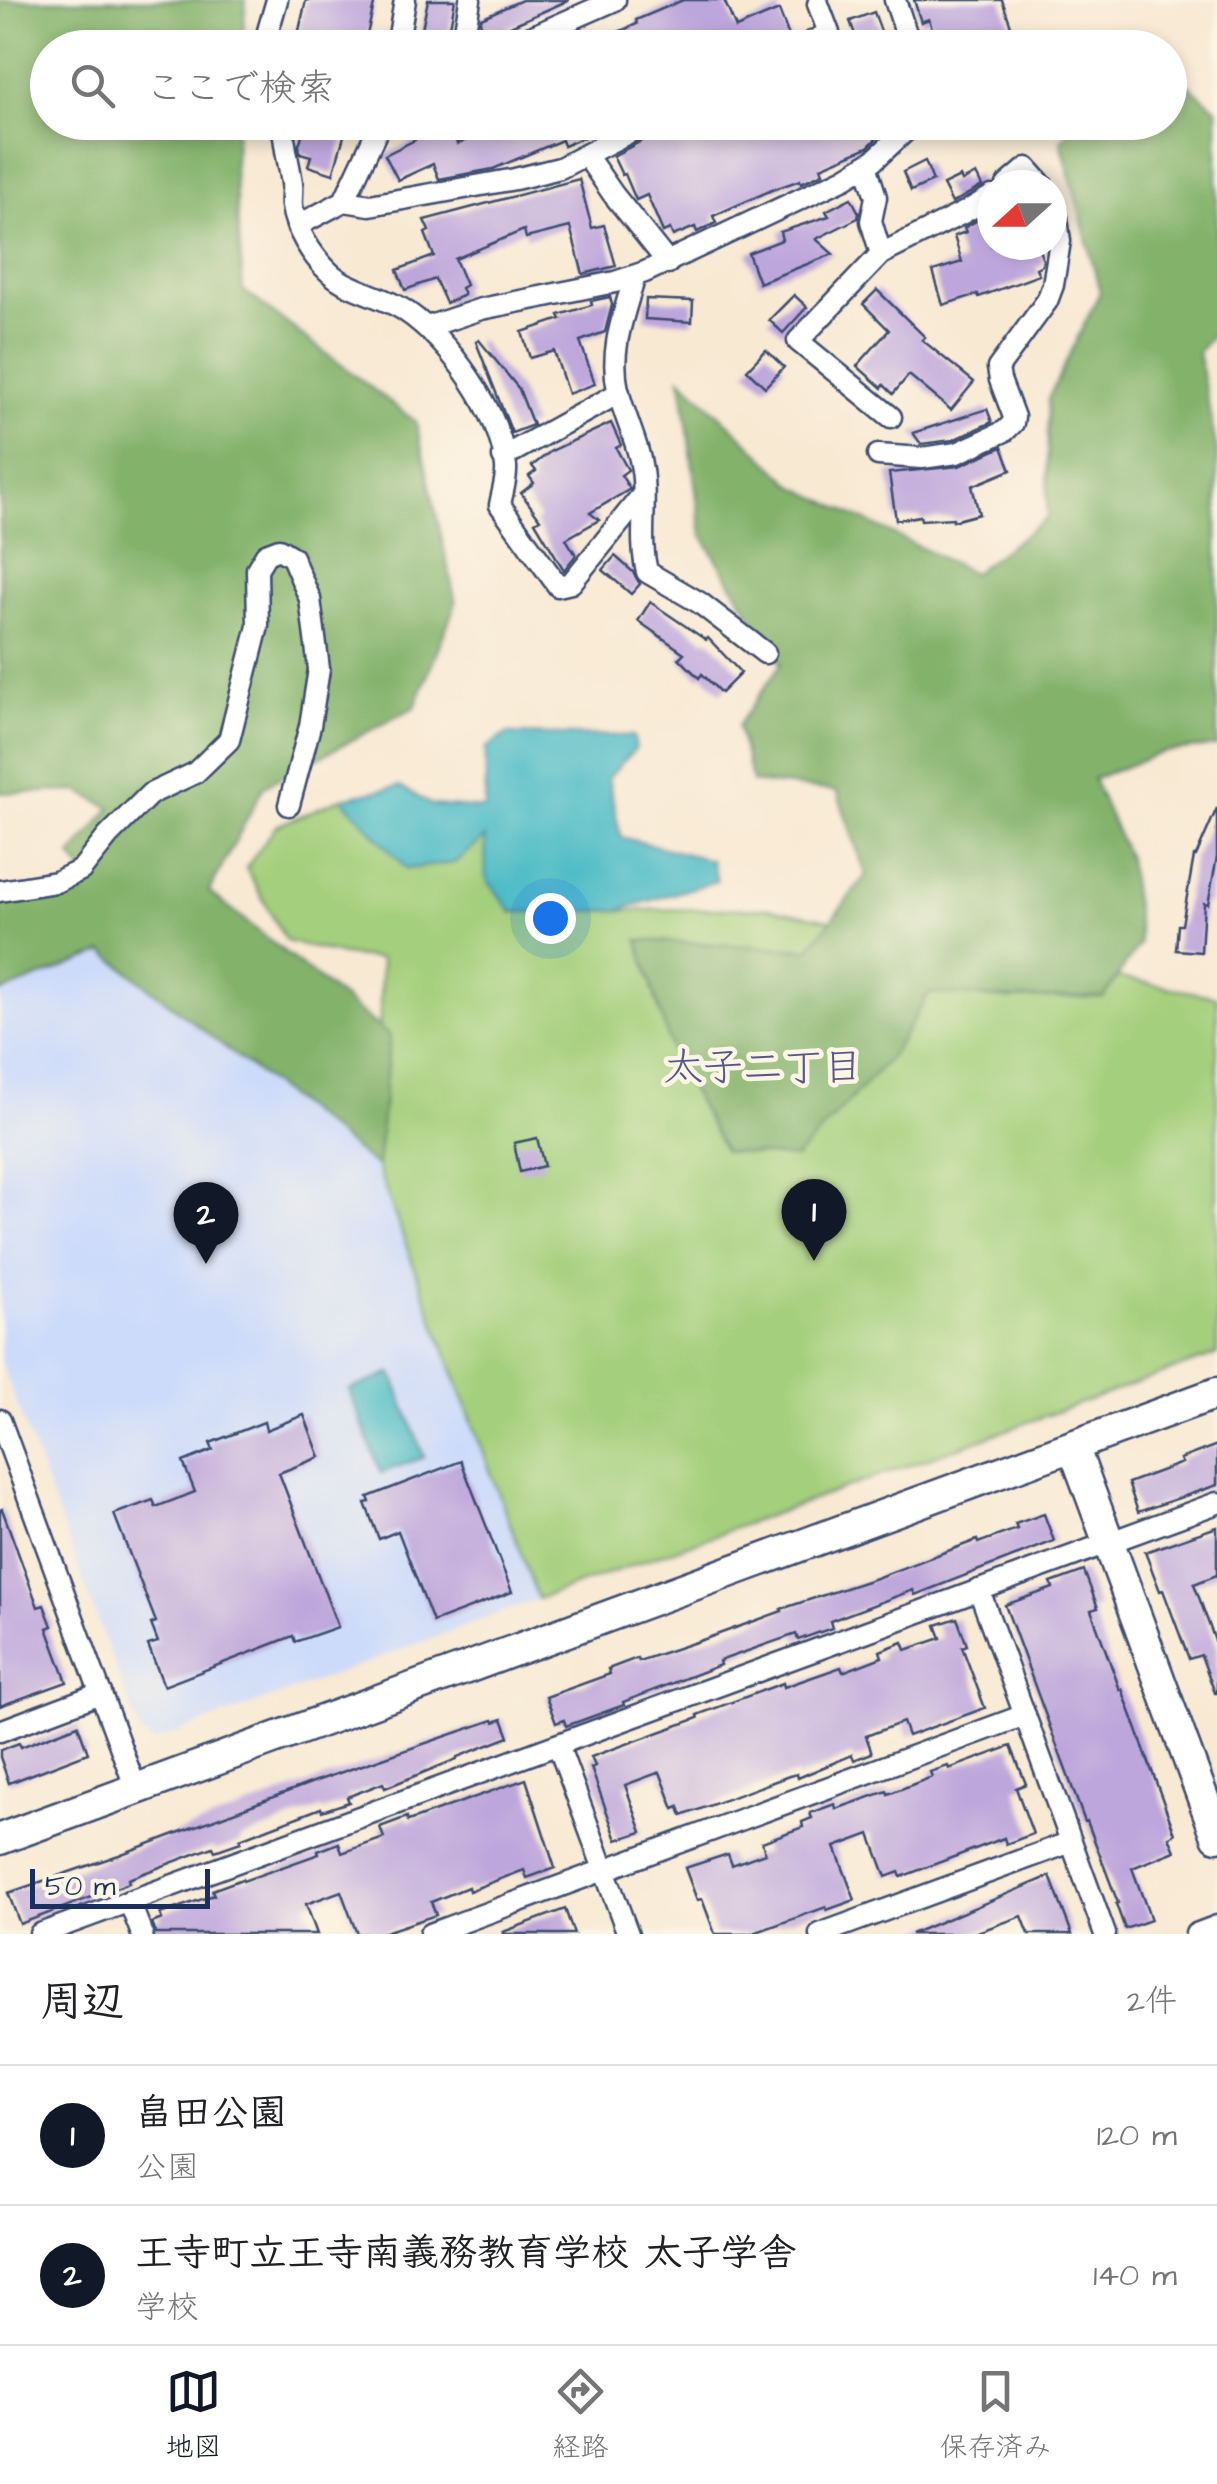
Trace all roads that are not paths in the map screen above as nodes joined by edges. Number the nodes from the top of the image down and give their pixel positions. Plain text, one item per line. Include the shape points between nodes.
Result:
1 (277, 0) edge
2 (405, 0) edge
3 (470, 0) edge
4 (615, 0) edge
5 (895, 0) edge
6 (822, 1) edge
7 (269, 30) edge
8 (400, 30) edge
9 (465, 30) edge
10 (547, 30) edge
11 (828, 30) edge
12 (905, 30) edge
13 (283, 140) edge
14 (373, 140) edge
15 (615, 140) edge
16 (894, 140) edge
17 (586, 155) junction
18 (866, 165) junction
19 (344, 201) junction
20 (977, 205) edge
21 (297, 226) junction
22 (881, 254) junction
23 (1057, 260) edge
24 (668, 263) junction
25 (634, 276) junction
26 (427, 327) junction
27 (619, 392) junction
28 (891, 418) dead end
29 (878, 456) dead end
30 (503, 458) junction
31 (643, 494) junction
32 (765, 653) dead end
33 (289, 804) dead end
34 (0, 890) edge
35 (1217, 1393) edge
36 (0, 1420) edge
37 (1073, 1446) junction
38 (1217, 1502) edge
39 (1109, 1543) junction
40 (979, 1590) junction
41 (101, 1693) junction
42 (1024, 1715) junction
43 (0, 1731) edge
44 (558, 1744) junction
45 (136, 1789) junction
46 (1215, 1822) edge
47 (0, 1839) edge
48 (1071, 1842) junction
49 (604, 1870) junction
50 (130, 1901) junction
51 (1217, 1926) edge
52 (40, 1934) edge
53 (142, 1934) edge
54 (430, 1934) edge
55 (628, 1934) edge
56 (820, 1934) edge
57 (1105, 1934) edge
58 (1196, 1934) edge

1 - 7 street
2 - 8 street
3 - 9 street
4 - 10 street
5 - 12 street
6 - 11 street
13 - 21 street
14 - 19 street
15 - 17 street
16 - 18 street
17 - 19 street via 515,179 370,205
17 - 24 street
18 - 22 street
18 - 24 street
19 - 21 street
20 - 22 street
21 - 26 street via 330,274
22 - 28 street via 798,341
23 - 29 street via 1046,302 998,368 1012,424 958,454
24 - 25 street
25 - 26 street
25 - 27 street via 616,346
26 - 30 street via 480,394
27 - 30 street
27 - 31 street via 638,448
30 - 31 street via 500,505 558,586 571,583
31 - 32 street via 647,572
33 - 34 street via 318,668 310,599 292,556 279,549 257,568 258,626 229,740 195,773 150,794 81,870 56,882
35 - 37 street
36 - 41 street
37 - 39 street
37 - 45 street
38 - 39 street
39 - 40 street
39 - 46 street
40 - 42 street
40 - 44 street
41 - 43 street
41 - 45 street
42 - 48 street
42 - 49 street
44 - 49 street
44 - 50 street
45 - 47 street
48 - 56 street
48 - 57 street
49 - 54 street
49 - 55 street
50 - 52 street
50 - 53 street
51 - 58 street

